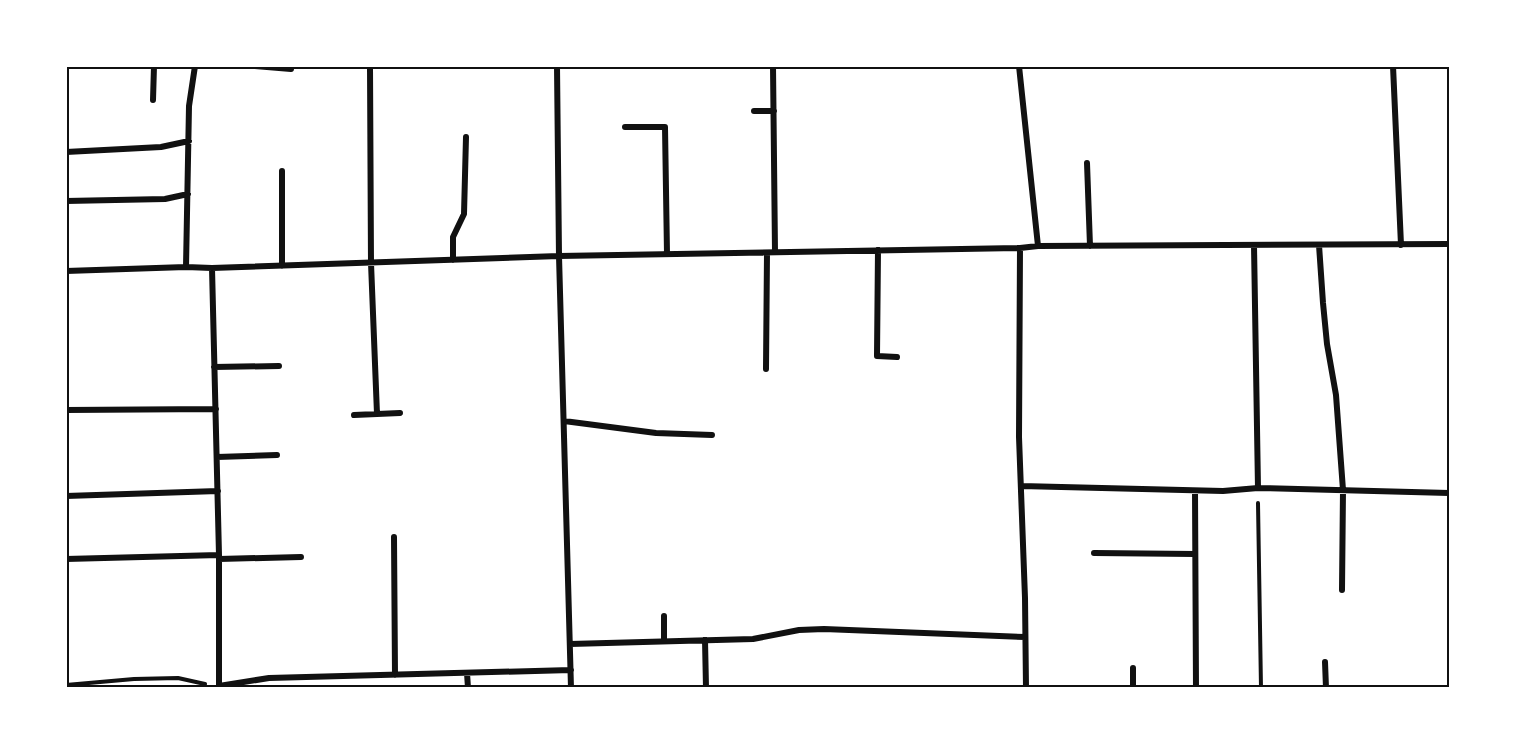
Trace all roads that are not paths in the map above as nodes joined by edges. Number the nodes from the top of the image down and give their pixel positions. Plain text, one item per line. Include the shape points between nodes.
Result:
1 (154, 66) edge
2 (195, 66) edge
3 (255, 66) edge
4 (370, 66) edge
5 (557, 66) edge
6 (773, 66) edge
7 (1019, 66) edge
8 (1393, 66) edge
9 (291, 69) dead end
10 (153, 100) dead end
11 (754, 111) dead end
12 (774, 111) junction
13 (625, 128) dead end
14 (466, 137) dead end
15 (189, 141) junction
16 (66, 152) edge
17 (1087, 164) dead end
18 (282, 171) dead end
19 (188, 194) junction
20 (66, 201) edge
21 (1449, 244) edge
22 (1254, 245) junction
23 (1319, 245) junction
24 (1401, 245) junction
25 (1038, 246) junction
26 (1090, 246) junction
27 (1020, 248) junction
28 (878, 250) junction
29 (775, 252) junction
30 (767, 253) junction
31 (667, 254) junction
32 (559, 256) junction
33 (453, 260) junction
34 (371, 263) junction
35 (282, 266) junction
36 (186, 267) junction
37 (212, 268) junction
38 (66, 271) edge
39 (897, 357) dead end
40 (214, 366) junction
41 (279, 366) dead end
42 (766, 369) dead end
43 (216, 409) junction
44 (66, 410) edge
45 (400, 413) dead end
46 (377, 414) junction
47 (354, 415) dead end
48 (564, 421) junction
49 (712, 435) dead end
50 (277, 455) dead end
51 (217, 457) junction
52 (1021, 486) junction
53 (1258, 488) junction
54 (1343, 490) junction
55 (218, 491) junction
56 (1195, 491) junction
57 (1449, 493) edge
58 (66, 496) edge
59 (393, 537) dead end
60 (1094, 553) dead end
61 (1195, 554) junction
62 (219, 557) junction
63 (301, 557) dead end
64 (66, 559) edge
65 (1342, 590) dead end
66 (664, 616) dead end
67 (1025, 637) junction
68 (705, 640) junction
69 (664, 641) junction
70 (570, 644) junction
71 (1325, 662) dead end
72 (1133, 668) dead end
73 (571, 670) junction
74 (467, 673) junction
75 (394, 675) junction
76 (219, 687) edge
77 (468, 688) edge
78 (571, 688) edge
79 (706, 688) edge
80 (1026, 688) edge
81 (1133, 688) edge
82 (1196, 688) edge
83 (1326, 688) edge

1 - 10 street
2 - 15 street
3 - 9 street
4 - 34 street
5 - 32 street
6 - 12 street
7 - 25 street
8 - 24 street
11 - 12 street
12 - 29 street
13 - 31 street via 665,128
14 - 33 street via 464,214 453,237
15 - 16 street via 161,147
15 - 19 street
17 - 26 street
18 - 35 street
19 - 20 street via 165,199
19 - 36 street
21 - 24 street
22 - 23 street
22 - 26 street
22 - 53 street
23 - 24 street
23 - 54 street
25 - 26 street
25 - 27 street
27 - 28 street
27 - 52 street
28 - 29 street
28 - 39 street via 877,356
29 - 30 street
30 - 31 street
30 - 42 street
31 - 32 street
32 - 33 street
32 - 48 street
33 - 34 street
34 - 35 street
34 - 46 street
35 - 37 street
36 - 37 street
36 - 38 street
37 - 40 street
40 - 41 street
40 - 43 street
43 - 44 street
43 - 51 street
45 - 46 street
46 - 47 street
48 - 49 street via 656,433
48 - 70 street
50 - 51 street
51 - 55 street
52 - 56 street
52 - 67 street
53 - 54 street
53 - 56 street
54 - 57 street
54 - 65 street
55 - 58 street
55 - 62 street
56 - 61 street
59 - 75 street
60 - 61 street
61 - 82 street
62 - 63 street
62 - 64 street
62 - 76 street
66 - 69 street
67 - 68 street via 824,629 753,639
67 - 80 street
68 - 69 street
68 - 79 street
69 - 70 street
70 - 73 street
71 - 83 street
72 - 81 street
73 - 74 street
73 - 78 street
74 - 75 street
74 - 77 street
75 - 76 street via 268,678

